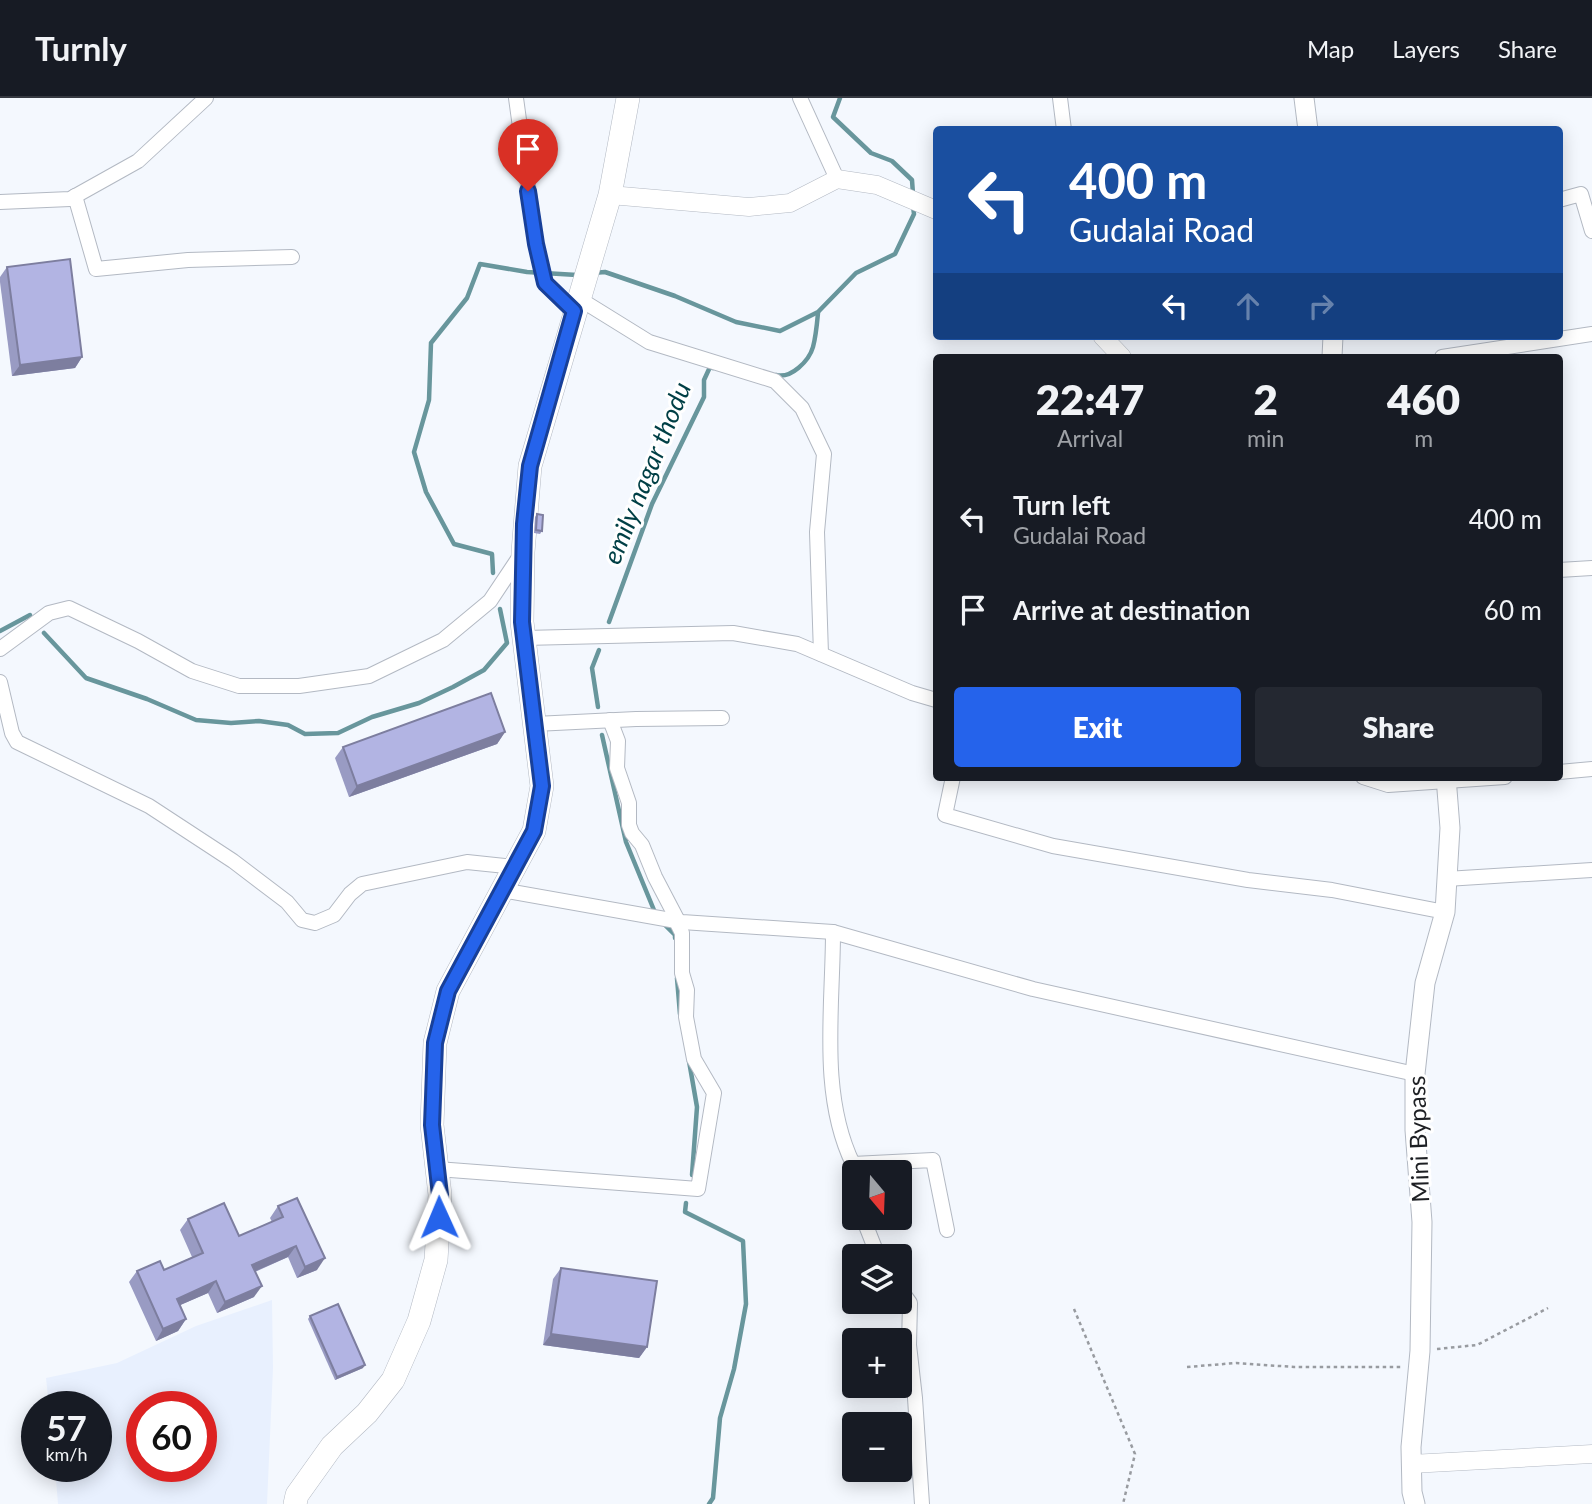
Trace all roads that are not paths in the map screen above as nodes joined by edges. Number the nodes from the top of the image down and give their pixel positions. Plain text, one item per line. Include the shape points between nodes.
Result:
1 (206, 98) edge
2 (516, 98) edge
3 (628, 98) edge
4 (800, 98) edge
5 (1060, 98) edge
6 (1304, 98) edge
7 (1064, 126) edge
8 (1308, 126) edge
9 (837, 180) junction
10 (610, 195) junction
11 (75, 196) junction
12 (1563, 199) edge
13 (0, 202) edge
14 (930, 207) edge
15 (1592, 231) edge
16 (292, 257) dead end
17 (581, 289) junction
18 (1592, 334) edge
19 (1563, 338) edge
20 (1553, 340) edge
21 (1462, 354) edge
22 (523, 552) junction
23 (1592, 568) edge
24 (1563, 570) edge
25 (524, 638) junction
26 (0, 649) edge
27 (821, 654) junction
28 (0, 682) edge
29 (933, 699) edge
30 (722, 718) dead end
31 (610, 720) junction
32 (534, 724) junction
33 (1592, 769) edge
34 (1563, 772) edge
35 (952, 781) edge
36 (1376, 781) edge
37 (1434, 781) edge
38 (1446, 781) edge
39 (514, 867) junction
40 (1592, 870) edge
41 (1447, 879) junction
42 (502, 890) junction
43 (1445, 912) junction
44 (677, 921) junction
45 (833, 932) junction
46 (1415, 1074) junction
47 (851, 1160) edge
48 (912, 1162) edge
49 (437, 1169) junction
50 (947, 1230) dead end
51 (910, 1314) edge
52 (1592, 1454) edge
53 (1411, 1464) junction
54 (295, 1504) edge
55 (922, 1504) edge
56 (1415, 1504) edge

1 - 11 street via 138,161
2 - 17 street via 545,283
3 - 10 main road
4 - 9 street
5 - 7 street
6 - 8 main road
9 - 10 street via 790,203 749,207
9 - 14 street via 877,186
10 - 17 main road
11 - 13 street
11 - 16 street via 96,269
12 - 15 street via 1581,194
17 - 22 main road via 530,466
17 - 27 street via 649,342 775,381 802,408 824,454 817,532
18 - 19 street
20 - 21 street
22 - 25 main road
22 - 26 street via 489,601 443,640 369,676 299,686 239,686 192,671 69,608 48,613
23 - 24 street
25 - 27 street via 733,633 797,644
25 - 32 main road
27 - 29 street
28 - 39 street via 17,742 149,806 243,869 287,902 302,920 315,923 334,915 362,884 467,862
30 - 31 street
31 - 32 street
31 - 44 street via 618,740 617,768 629,803 629,825
32 - 39 main road via 542,786 534,831
33 - 34 street
35 - 43 street via 945,815 1053,846
36 - 37 street via 1388,785
38 - 41 main road, Mini Bypass
39 - 42 main road
40 - 41 street
41 - 43 main road, Mini Bypass
42 - 44 street
42 - 49 main road via 448,991 435,1043 432,1125
43 - 46 main road, Mini Bypass via 1425,983
44 - 45 street
44 - 49 street via 694,1059 714,1093 698,1189
45 - 46 street via 1033,989
45 - 47 street via 828,1022 835,1108
46 - 53 main road, Mini Bypass via 1422,1222 1420,1359
48 - 50 street via 933,1160
49 - 54 main road via 436,1260 419,1321 393,1380 332,1446 296,1495
51 - 55 street
52 - 53 street
53 - 56 main road, Mini Bypass

